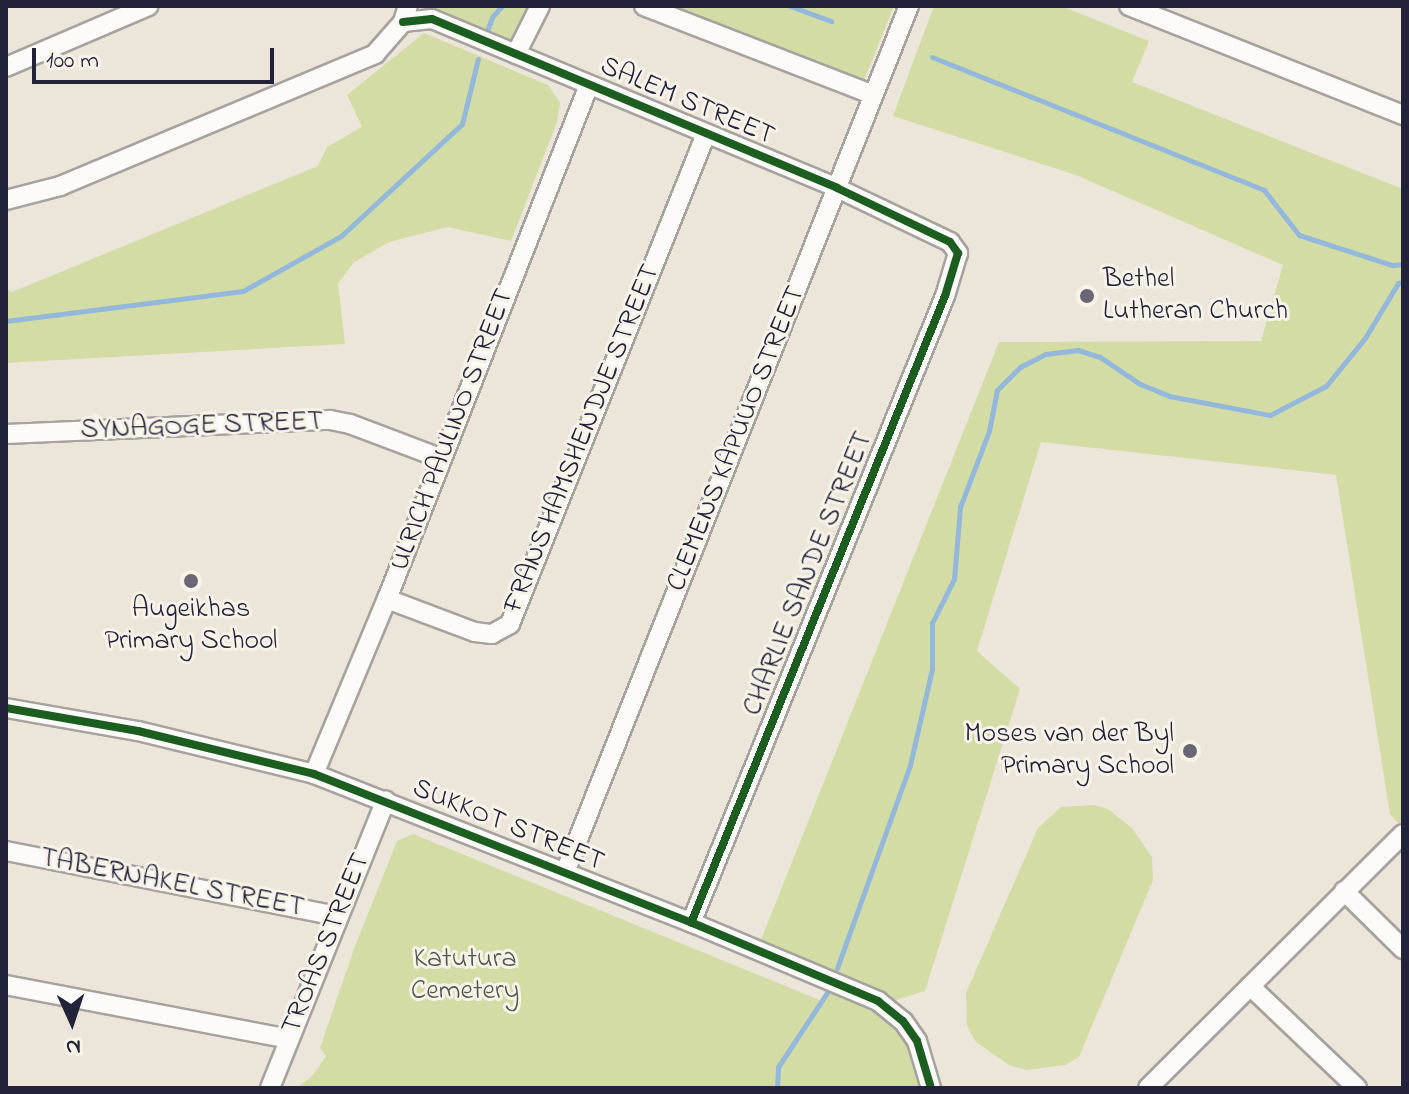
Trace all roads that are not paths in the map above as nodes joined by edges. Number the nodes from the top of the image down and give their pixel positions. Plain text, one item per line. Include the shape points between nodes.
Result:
1 (148, 6) edge
2 (540, 6) edge
3 (644, 6) edge
4 (909, 6) edge
5 (1129, 6) edge
6 (405, 14) edge
7 (516, 54) junction
8 (6, 67) edge
9 (589, 85) junction
10 (873, 95) junction
11 (1403, 115) edge
12 (706, 134) junction
13 (837, 188) junction
14 (6, 200) edge
15 (950, 242) joint
16 (6, 434) edge
17 (440, 458) junction
18 (387, 599) junction
19 (6, 708) edge
20 (314, 774) junction
21 (386, 800) junction
22 (1403, 834) edge
23 (6, 851) edge
24 (565, 872) junction
25 (1344, 891) junction
26 (338, 916) junction
27 (691, 923) junction
28 (1403, 949) edge
29 (6, 985) edge
30 (1250, 986) junction
31 (288, 1039) junction
32 (1171, 1082) edge
33 (270, 1088) edge
34 (931, 1088) edge
35 (1148, 1088) edge
36 (1357, 1088) edge

1 - 8 street
2 - 7 street
3 - 10 street
4 - 10 street, CLEMENS KAPUUO STREET
5 - 11 street
6 - 7 street, SALEM STREET via 432,19
6 - 14 street via 375,54 60,186
7 - 9 street, SALEM STREET
9 - 12 street, SALEM STREET
9 - 17 street, ULRICH PAULINO STREET
10 - 13 street, CLEMENS KAPUUO STREET
12 - 13 street, SALEM STREET
12 - 18 street, FRANS HAMSHENDJE STREET via 510,624 492,634 475,632
13 - 15 street, SALEM STREET
13 - 24 street, CLEMENS KAPUUO STREET
15 - 27 street, CHARLIE SANDE STREET via 958,253 953,275
16 - 17 street, SYNAGOGE STREET via 330,420
17 - 18 street, ULRICH PAULINO STREET
18 - 20 street, ULRICH PAULINO STREET
19 - 20 street, SUKKOT STREET via 138,731
20 - 21 street, SUKKOT STREET
21 - 24 street, SUKKOT STREET
21 - 26 street, TROAS STREET
22 - 25 street
23 - 26 street, TABERNAKEL STREET
24 - 27 street, SUKKOT STREET
25 - 28 street
25 - 30 street
26 - 31 street, TROAS STREET
27 - 34 street, SUKKOT STREET via 878,1001 917,1041
29 - 31 street
30 - 32 street
30 - 36 street
31 - 33 street, TROAS STREET
32 - 35 street

